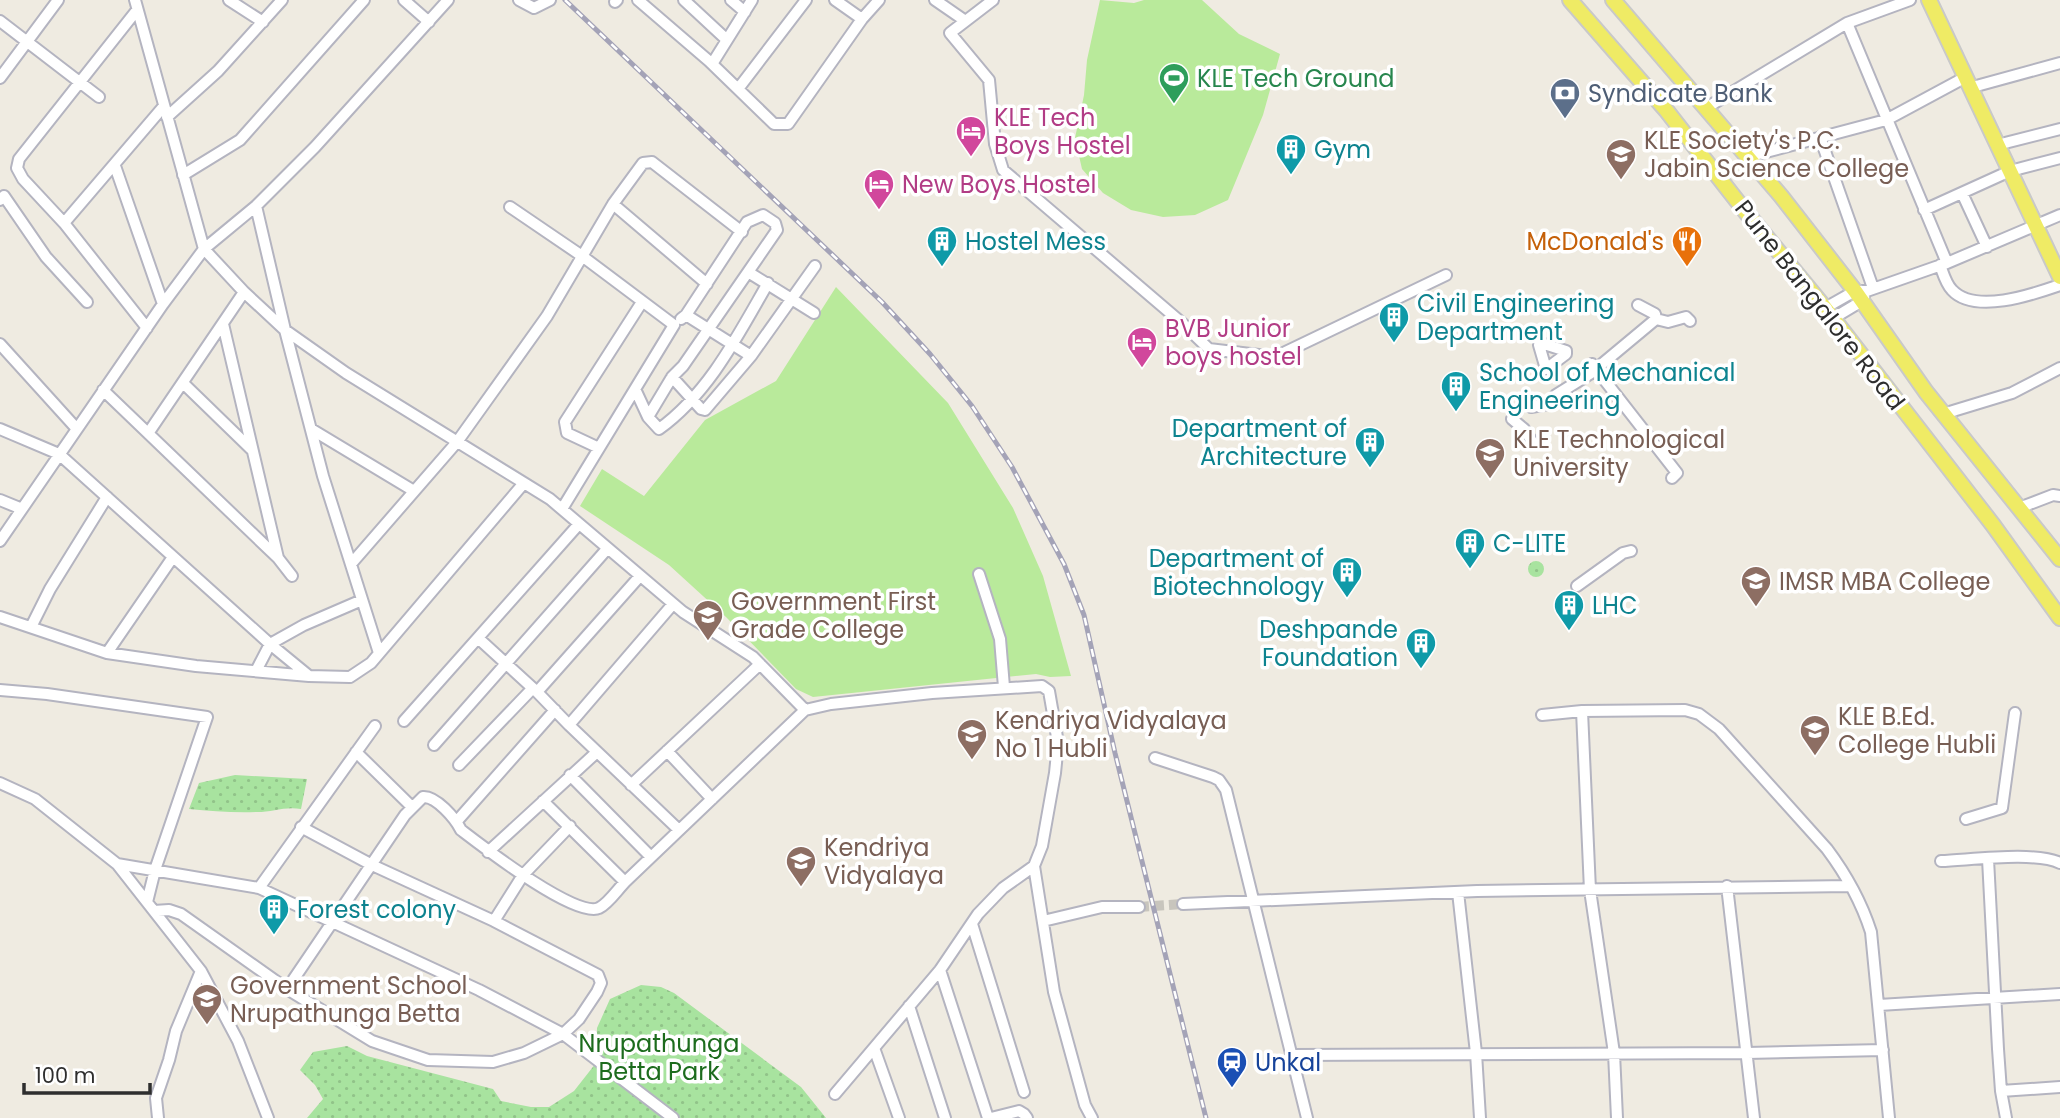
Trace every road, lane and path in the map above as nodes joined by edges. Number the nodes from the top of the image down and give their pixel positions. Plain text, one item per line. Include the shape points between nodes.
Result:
1 (58, 0) edge
2 (229, 0) edge
3 (282, 0) edge
4 (364, 0) edge
5 (404, 0) edge
6 (448, 0) edge
7 (519, 0) edge
8 (550, 0) edge
9 (638, 0) edge
10 (684, 0) edge
11 (731, 0) edge
12 (752, 0) edge
13 (806, 0) edge
14 (835, 0) edge
15 (879, 0) edge
16 (935, 0) edge
17 (1570, 0) edge
18 (1612, 0) edge
19 (1910, 0) edge
20 (1929, 0) edge
21 (988, 1) edge
22 (136, 5) edge
23 (745, 12) junction
24 (862, 19) junction
25 (964, 20) junction
26 (0, 21) edge
27 (263, 22) junction
28 (429, 22) junction
29 (1847, 23) junction
30 (727, 40) junction
31 (27, 42) junction
32 (2060, 63) edge
33 (712, 64) junction
34 (0, 78) edge
35 (1966, 83) junction
36 (80, 84) junction
37 (738, 89) junction
38 (99, 97) dead end
39 (164, 106) junction
40 (1706, 108) junction
41 (167, 117) junction
42 (1886, 120) junction
43 (2060, 129) edge
44 (1820, 137) junction
45 (1997, 145) junction
46 (1747, 157) junction
47 (2060, 158) edge
48 (115, 166) junction
49 (2010, 171) junction
50 (183, 175) junction
51 (1962, 193) junction
52 (0, 200) edge
53 (613, 204) junction
54 (256, 206) junction
55 (510, 207) dead end
56 (1924, 210) junction
57 (2060, 215) edge
58 (64, 223) junction
59 (2035, 225) junction
60 (742, 232) junction
61 (1987, 247) junction
62 (204, 249) junction
63 (582, 256) junction
64 (1943, 264) junction
65 (815, 266) dead end
66 (748, 272) junction
67 (1446, 275) dead end
68 (2060, 277) edge
69 (768, 283) junction
70 (707, 284) junction
71 (2060, 285) edge
72 (244, 292) junction
73 (1864, 293) junction
74 (793, 299) junction
75 (87, 302) dead end
76 (642, 302) junction
77 (163, 304) junction
78 (1638, 305) dead end
79 (814, 313) dead end
80 (1829, 314) junction
81 (686, 315) junction
82 (1656, 319) junction
83 (1690, 321) dead end
84 (223, 324) junction
85 (674, 326) junction
86 (147, 327) junction
87 (708, 329) junction
88 (285, 330) junction
89 (0, 344) edge
90 (733, 345) junction
91 (751, 356) junction
92 (1594, 368) junction
93 (2060, 368) edge
94 (672, 377) junction
95 (183, 383) junction
96 (635, 389) junction
97 (103, 390) junction
98 (694, 400) junction
99 (1531, 407) dead end
100 (1943, 414) junction
101 (648, 417) junction
102 (1513, 418) dead end
103 (0, 429) edge
104 (77, 429) junction
105 (311, 429) junction
106 (149, 432) junction
107 (457, 442) junction
108 (1533, 443) dead end
109 (599, 449) junction
110 (253, 451) junction
111 (59, 454) junction
112 (1672, 478) dead end
113 (524, 482) junction
114 (414, 491) junction
115 (2060, 496) edge
116 (107, 497) junction
117 (0, 500) edge
118 (2019, 508) junction
119 (22, 509) junction
120 (562, 509) junction
121 (579, 524) junction
122 (0, 541) edge
123 (607, 549) junction
124 (1631, 551) dead end
125 (173, 558) junction
126 (278, 558) junction
127 (2060, 559) edge
128 (351, 564) junction
129 (979, 575) dead end
130 (292, 576) dead end
131 (640, 576) junction
132 (1577, 586) dead end
133 (362, 600) junction
134 (673, 604) junction
135 (0, 617) edge
136 (2060, 618) edge
137 (31, 627) junction
138 (478, 638) junction
139 (270, 644) junction
140 (107, 653) junction
141 (379, 653) junction
142 (506, 662) junction
143 (760, 664) junction
144 (256, 671) junction
145 (309, 676) junction
146 (1004, 688) junction
147 (0, 690) edge
148 (535, 690) junction
149 (555, 710) junction
150 (805, 710) junction
151 (1582, 711) junction
152 (2015, 713) dead end
153 (1542, 715) dead end
154 (404, 721) dead end
155 (569, 725) junction
156 (375, 726) dead end
157 (433, 745) dead end
158 (667, 751) junction
159 (356, 752) junction
160 (597, 752) junction
161 (1155, 758) dead end
162 (459, 765) dead end
163 (570, 775) junction
164 (0, 783) edge
165 (631, 785) junction
166 (712, 799) junction
167 (543, 800) junction
168 (412, 807) junction
169 (1966, 819) dead end
170 (457, 821) junction
171 (570, 826) junction
172 (301, 827) junction
173 (679, 830) junction
174 (488, 852) junction
175 (651, 857) junction
176 (1988, 859) junction
177 (1941, 860) dead end
178 (2060, 863) edge
179 (117, 864) junction
180 (372, 865) junction
181 (1034, 866) junction
182 (155, 870) junction
183 (523, 875) junction
184 (625, 882) junction
185 (1727, 886) junction
186 (1849, 886) junction
187 (259, 888) junction
188 (1590, 890) junction
189 (1458, 892) junction
190 (1251, 899) junction
191 (1183, 904) tunnel mouth
192 (150, 906) junction
193 (1139, 906) tunnel mouth
194 (494, 921) junction
195 (1043, 921) junction
196 (334, 922) junction
197 (972, 924) junction
198 (940, 970) junction
199 (201, 971) junction
200 (287, 989) junction
201 (2060, 994) edge
202 (1994, 998) junction
203 (1879, 1005) junction
204 (909, 1006) junction
205 (563, 1034) junction
206 (874, 1048) junction
207 (1883, 1050) junction
208 (1614, 1053) junction
209 (1747, 1053) junction
210 (1476, 1054) junction
211 (1292, 1055) junction
212 (2060, 1087) edge
213 (2001, 1091) junction
214 (1024, 1093) dead end
215 (835, 1094) dead end
216 (158, 1118) edge
217 (268, 1118) edge
218 (673, 1118) edge
219 (899, 1118) edge
220 (945, 1118) edge
221 (989, 1118) edge
222 (1027, 1118) edge
223 (1092, 1118) edge
224 (1307, 1118) edge
225 (1480, 1118) edge
226 (1617, 1118) edge
227 (1754, 1118) edge
228 (1889, 1118) edge
229 (2006, 1118) edge

1 - 31 street
2 - 27 street
3 - 27 street
4 - 50 street via 240,140
5 - 28 street
6 - 28 street
7 - 8 street via 534,8
9 - 33 street
10 - 30 street
11 - 23 street
12 - 23 street
13 - 37 street
14 - 24 street
15 - 24 street
16 - 25 street
17 - 80 main road, Pune Bangalore Road via 1666,110
18 - 40 main road, Pune Bangalore Road
19 - 29 street
20 - 35 main road
21 - 25 street
22 - 36 street
22 - 39 street
23 - 30 street
24 - 37 street via 788,124 774,124
25 - 67 street via 950,33 989,80 995,144 1003,170 1209,349 1275,357
26 - 31 street
27 - 41 street
28 - 54 street
29 - 40 street
29 - 42 street
30 - 33 street
31 - 34 street
31 - 36 street
32 - 35 street
33 - 37 street
35 - 42 street
35 - 45 main road
36 - 38 street
36 - 58 street via 17,168
39 - 41 street
39 - 48 street
40 - 46 main road, Pune Bangalore Road
41 - 50 street
42 - 44 street
42 - 56 street
43 - 45 street
44 - 46 street
44 - 73 street
45 - 49 main road
46 - 73 main road, Pune Bangalore Road
47 - 49 street
48 - 58 street
48 - 77 street
49 - 51 street
49 - 59 main road
50 - 62 street
51 - 56 street
51 - 61 street
52 - 75 street via 4,196 47,257
53 - 60 street via 640,166 649,161
53 - 63 street
53 - 70 street
54 - 62 street
54 - 88 street
55 - 63 street
56 - 64 street
57 - 59 street
58 - 86 street
59 - 61 street
59 - 68 main road
60 - 66 street via 747,222 763,215 777,228
60 - 70 street
61 - 64 street
62 - 72 street
62 - 77 street
63 - 76 street
63 - 107 street via 547,316
64 - 71 street via 1951,290 1972,299 2009,301
64 - 73 street
65 - 74 street
66 - 69 street
66 - 87 street
69 - 74 street
69 - 90 street
70 - 81 street
72 - 84 street
72 - 88 street
73 - 80 street
73 - 100 main road, Pune Bangalore Road
74 - 79 street
74 - 91 street
76 - 85 street
76 - 109 street via 565,422 568,432
77 - 86 street
78 - 82 street
80 - 136 main road, Pune Bangalore Road
81 - 85 street
81 - 87 street
82 - 83 street via 1668,322 1686,317
82 - 92 street
84 - 95 street
84 - 110 street
85 - 96 street
86 - 97 street
87 - 90 street
87 - 94 street
88 - 105 street
88 - 107 street
89 - 104 street
90 - 91 street
90 - 98 street
91 - 98 street via 707,410
92 - 99 street via 1548,404
92 - 112 street via 1677,473
93 - 100 street via 2012,393
94 - 98 street
94 - 101 street
95 - 106 street
95 - 110 street
96 - 101 street
96 - 109 street
97 - 104 street
97 - 106 street
98 - 101 street via 659,429
100 - 118 main road, Pune Bangalore Road
102 - 108 street
103 - 111 street
104 - 111 street
105 - 114 street
105 - 128 street
106 - 126 street
107 - 113 street
107 - 114 street
109 - 120 street
110 - 126 street
111 - 116 street
111 - 119 street
113 - 120 street
113 - 141 street
114 - 128 street
115 - 118 street
116 - 125 street
116 - 137 street
117 - 119 street
118 - 127 main road, Pune Bangalore Road
119 - 122 street
120 - 121 street
121 - 123 street
121 - 138 street
123 - 131 street
123 - 142 street
124 - 132 street
125 - 139 street
125 - 140 street
126 - 130 street
128 - 133 street
129 - 146 street via 1000,639
131 - 134 street
131 - 148 street
133 - 139 street
133 - 141 street
134 - 143 street
134 - 155 street
135 - 137 street
137 - 140 street
138 - 142 street
138 - 154 street
139 - 144 street
139 - 145 street
140 - 144 street
141 - 145 street via 350,677
142 - 148 street
142 - 157 street
143 - 150 street
143 - 158 street
144 - 145 street
146 - 150 street
146 - 181 street via 1045,687 1054,713 1055,773
147 - 182 street via 207,717
148 - 149 street
148 - 162 street
149 - 155 street
149 - 170 street
150 - 166 street
151 - 153 street
151 - 186 street via 1685,710 1711,721 1827,849
151 - 188 street
152 - 169 street via 2002,808
155 - 160 street
156 - 159 street
158 - 165 street
158 - 166 street
159 - 168 street
159 - 172 street
160 - 163 street
160 - 165 street
161 - 190 street via 1224,785
163 - 167 street
163 - 175 street
164 - 179 street via 35,799
165 - 173 street
166 - 173 street
167 - 171 street
167 - 174 street
168 - 170 street via 428,796
168 - 180 street
170 - 174 street via 461,830
171 - 183 street
171 - 184 street
172 - 180 street
172 - 187 street
173 - 175 street
174 - 183 street
175 - 184 street
176 - 177 street
176 - 178 street via 2034,858
176 - 202 street
179 - 182 street
179 - 192 street
180 - 194 street
180 - 196 street
181 - 195 street
181 - 197 street via 1003,888
182 - 187 street
182 - 192 street
183 - 184 street via 587,910 601,908
183 - 194 street
185 - 186 street
185 - 188 street
185 - 209 street
186 - 203 street via 1871,932
187 - 196 street
188 - 189 street
188 - 208 street
189 - 190 street
189 - 210 street
190 - 191 street
190 - 211 street
192 - 199 street
192 - 200 street via 181,914
193 - 195 street via 1102,908
194 - 205 street via 600,978 597,992
195 - 223 street via 1054,992
196 - 200 street
196 - 205 street
197 - 198 street
197 - 214 street
198 - 204 street
198 - 221 street
199 - 216 street via 176,1031 156,1098
199 - 217 street via 237,1041
200 - 205 street via 372,1041 428,1060 508,1059
201 - 202 street
202 - 203 street
202 - 213 street
203 - 207 street
204 - 206 street
204 - 220 street
205 - 218 street
206 - 215 street
206 - 219 street
207 - 209 street
207 - 228 street
208 - 209 street
208 - 210 street
208 - 226 street
209 - 227 street
210 - 211 street
210 - 225 street
211 - 224 street
212 - 213 street
213 - 229 street
221 - 222 street via 1018,1111

